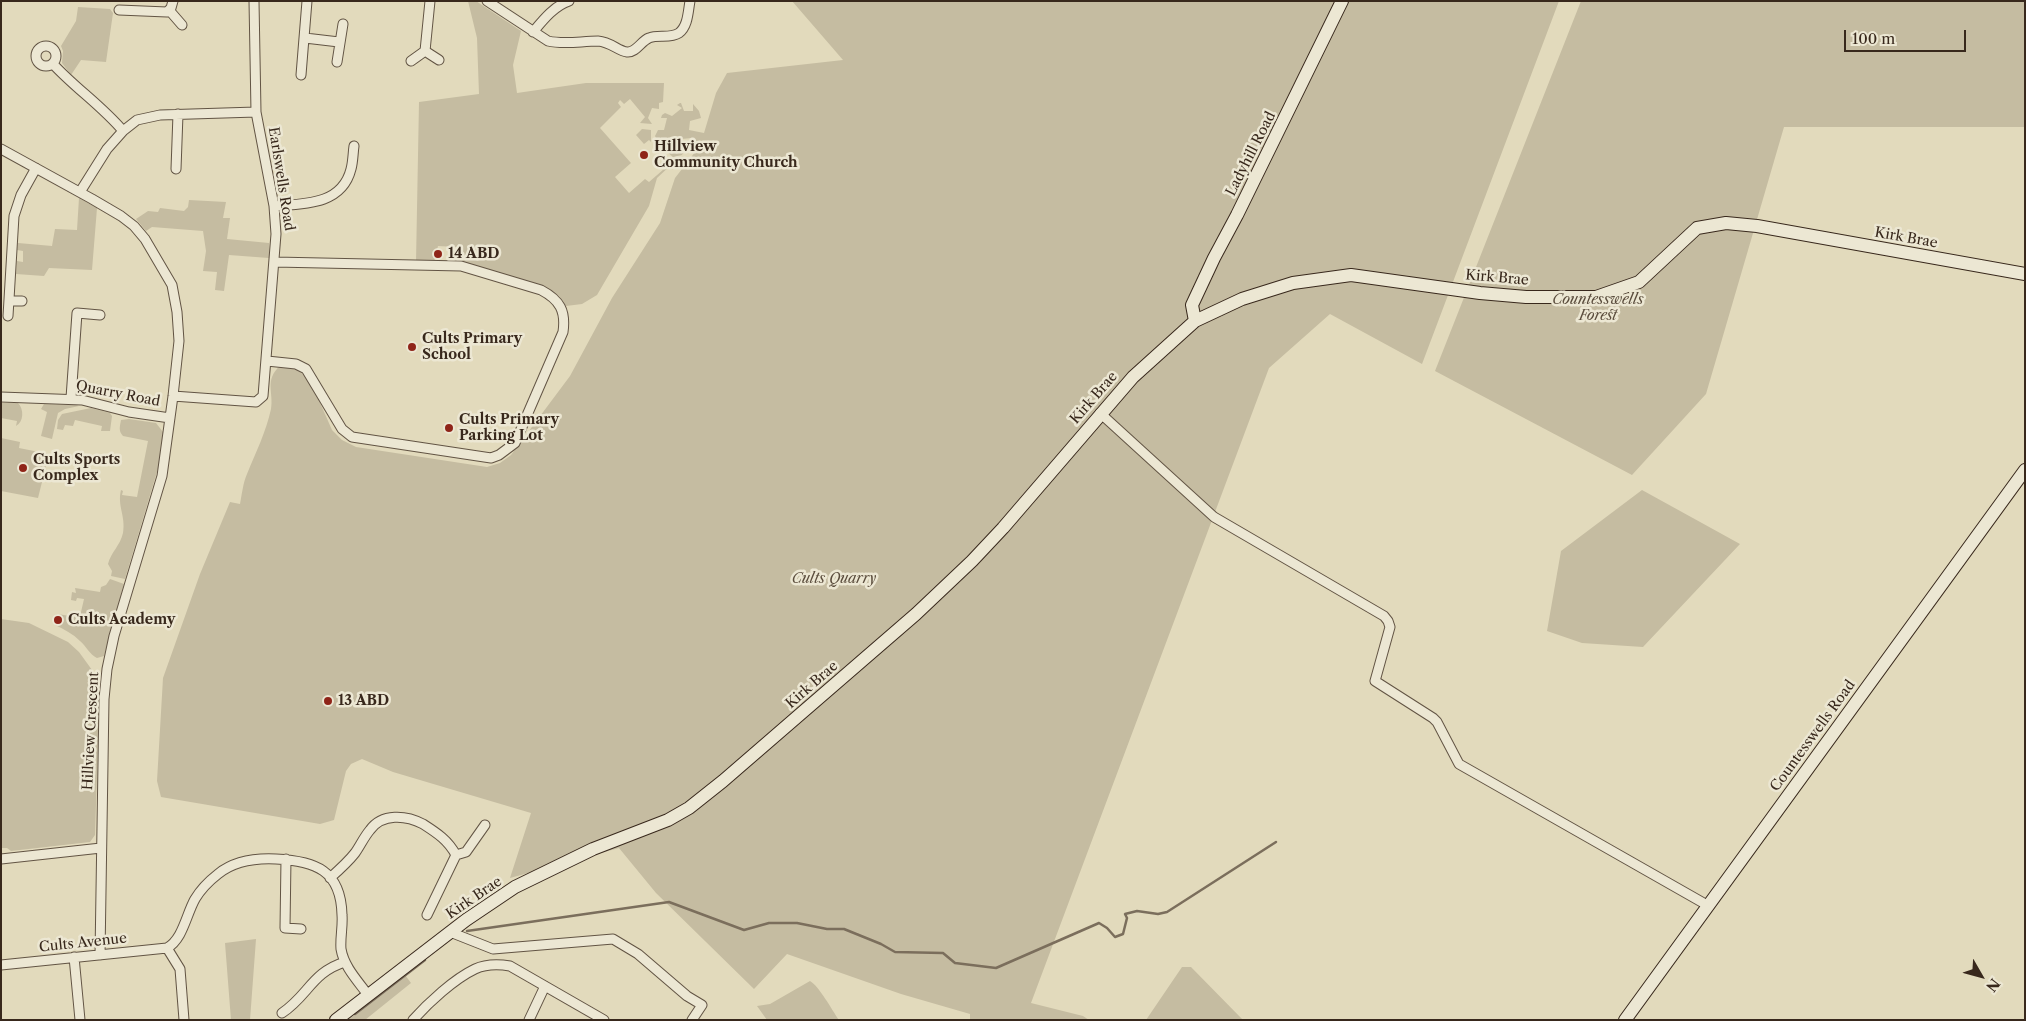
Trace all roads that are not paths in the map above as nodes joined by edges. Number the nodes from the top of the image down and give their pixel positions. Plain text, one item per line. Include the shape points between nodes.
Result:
1 (254, 1) edge
2 (307, 1) edge
3 (430, 1) edge
4 (487, 1) edge
5 (569, 1) edge
6 (690, 1) edge
7 (1342, 1) edge
8 (171, 6) edge
9 (501, 6) edge
10 (119, 10) dead end
11 (343, 24) dead end
12 (182, 25) dead end
13 (533, 32) junction
14 (305, 38) junction
15 (339, 42) junction
16 (425, 51) junction
17 (438, 60) dead end
18 (411, 61) dead end
19 (337, 62) dead end
20 (53, 64) dead end
21 (301, 75) dead end
22 (256, 112) junction
23 (178, 114) junction
24 (123, 131) junction
25 (354, 146) dead end
26 (1, 149) edge
27 (36, 168) junction
28 (176, 169) dead end
29 (80, 192) junction
30 (274, 206) junction
31 (6, 256) edge
32 (275, 262) junction
33 (2025, 274) edge
34 (9, 301) junction
35 (22, 302) dead end
36 (100, 315) dead end
37 (8, 316) dead end
38 (1196, 321) junction
39 (267, 362) junction
40 (173, 396) junction
41 (1, 397) edge
42 (71, 398) junction
43 (1100, 414) junction
44 (170, 418) junction
45 (2025, 470) edge
46 (485, 825) dead end
47 (101, 848) junction
48 (456, 855) junction
49 (1, 859) edge
50 (286, 860) junction
51 (330, 878) junction
52 (1707, 905) junction
53 (440, 912) dead end
54 (301, 929) dead end
55 (450, 932) junction
56 (167, 948) junction
57 (100, 955) junction
58 (74, 957) junction
59 (345, 962) junction
60 (1, 966) edge
61 (545, 986) junction
62 (368, 995) junction
63 (282, 1013) dead end
64 (80, 1020) edge
65 (184, 1020) edge
66 (336, 1020) edge
67 (413, 1020) edge
68 (529, 1020) edge
69 (604, 1020) edge
70 (692, 1020) edge
71 (1625, 1020) edge

1 - 22 street, Earlswells Road
2 - 14 street
3 - 16 street
4 - 9 street
5 - 13 street via 562,3
6 - 13 street via 684,28 678,34 649,37 627,52 598,41 548,41
7 - 38 street, Ladyhill Road via 1192,305
8 - 10 street via 164,12
8 - 12 street
9 - 13 street
11 - 15 street
14 - 15 street
14 - 21 street
15 - 19 street
16 - 17 street
16 - 18 street
20 - 24 street via 103,108
22 - 23 street
22 - 30 street, Earlswells Road
23 - 24 street via 137,120
23 - 28 street
24 - 29 street via 107,149
25 - 30 street via 348,178 329,198 310,204
26 - 27 street, Hillview Crescent
27 - 29 street, Hillview Crescent
27 - 31 street via 21,195
29 - 40 street, Hillview Crescent via 134,226 172,285 179,341
30 - 32 street, Earlswells Road
31 - 34 street
32 - 39 street, Earlswells Road
32 - 39 street via 461,266 542,290 560,304 564,322 563,332 515,442 491,458 352,437 342,429 306,369 296,364
33 - 38 street, Kirk Brae via 1726,223 1697,228 1639,282 1596,297 1517,296 1351,275 1293,283 1242,298
34 - 35 street
34 - 37 street
36 - 42 street via 77,313
38 - 43 street, Kirk Brae via 1166,345
39 - 40 street, Earlswells Road via 263,396 256,402
40 - 44 street, Hillview Crescent
41 - 42 street, Quarry Road
42 - 44 street, Quarry Road
43 - 52 street via 1214,517 1384,616 1390,627 1375,680 1437,722 1459,764
43 - 55 street, Kirk Brae via 972,561 916,614 723,781 668,820 593,848 515,887
44 - 47 street, Hillview Crescent via 162,476 107,669
45 - 52 street, Countesswells Road
46 - 48 street via 466,852
47 - 49 street
47 - 57 street, Hillview Crescent
48 - 51 street via 449,843 418,822 401,817 390,818 371,828 354,854
48 - 53 street via 429,911
50 - 51 street via 310,863
50 - 54 street via 285,928
50 - 56 street via 262,858 239,862 220,872 195,899 175,942
51 - 59 street via 342,901 341,948
52 - 71 street, Countesswells Road
55 - 62 street, Kirk Brae
55 - 70 street via 493,949 613,939 638,954 702,1005
56 - 57 street, Cults Avenue
56 - 65 street via 180,969
57 - 58 street, Cults Avenue
58 - 60 street, Cults Avenue
58 - 64 street
59 - 62 street
59 - 63 street via 321,973 294,1005
61 - 67 street via 510,966 492,965 474,970 454,983
61 - 68 street
61 - 69 street
62 - 66 street, Kirk Brae

